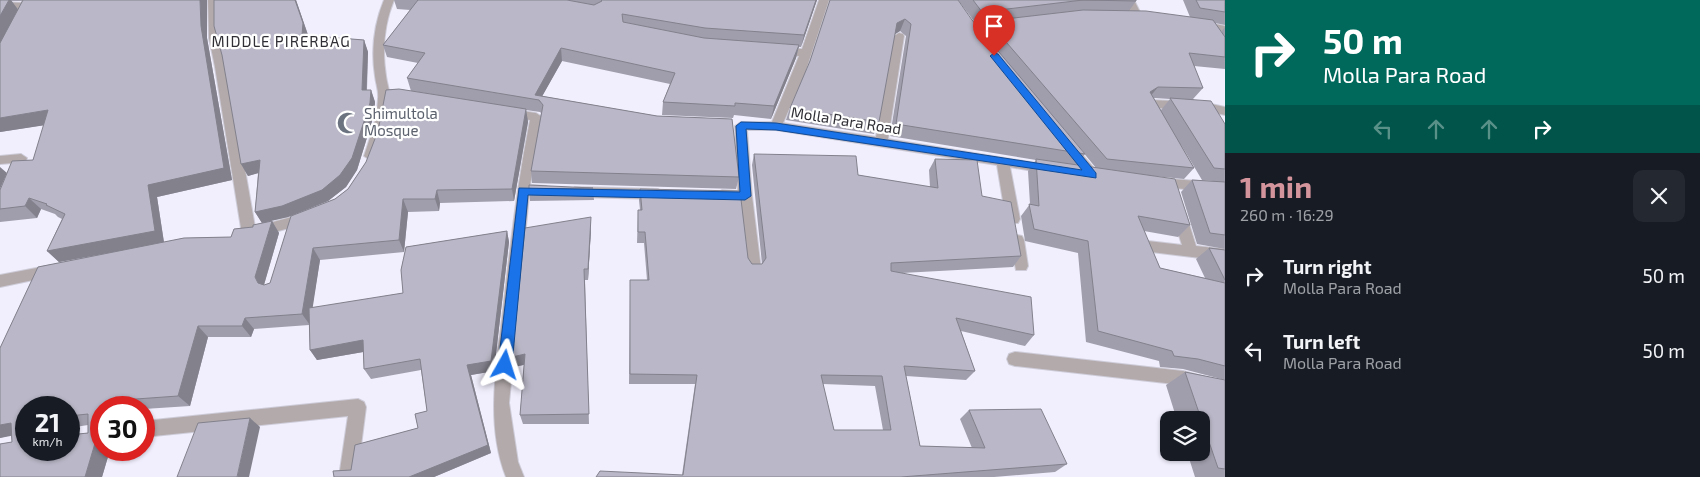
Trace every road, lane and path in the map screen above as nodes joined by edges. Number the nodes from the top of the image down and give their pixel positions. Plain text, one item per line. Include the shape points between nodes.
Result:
1 (213, 0) edge
2 (389, 0) edge
3 (824, 0) edge
4 (1129, 0) edge
5 (30, 3) edge
6 (0, 5) edge
7 (1138, 18) edge
8 (21, 21) edge
9 (1190, 23) edge
10 (1020, 24) edge
11 (1208, 25) junction
12 (1225, 29) edge
13 (899, 36) edge
14 (1216, 38) edge
15 (984, 44) edge
16 (768, 50) edge
17 (806, 53) junction
18 (384, 92) junction
19 (399, 95) edge
20 (499, 111) edge
21 (1225, 111) edge
22 (776, 126) junction
23 (1163, 129) edge
24 (1062, 138) edge
25 (881, 142) junction
26 (0, 160) edge
27 (1003, 162) junction
28 (1187, 169) edge
29 (365, 172) edge
30 (1141, 181) edge
31 (1170, 185) junction
32 (1196, 185) junction
33 (1225, 188) edge
34 (523, 190) junction
35 (668, 194) edge
36 (707, 195) edge
37 (745, 196) junction
38 (0, 210) edge
39 (317, 214) edge
40 (291, 224) junction
41 (249, 234) junction
42 (232, 238) edge
43 (286, 243) edge
44 (1148, 247) edge
45 (1192, 252) junction
46 (1225, 255) edge
47 (1021, 266) edge
48 (69, 268) edge
49 (754, 269) edge
50 (0, 281) edge
51 (1015, 359) dead end
52 (1225, 389) edge
53 (155, 428) edge
54 (348, 477) edge
55 (515, 477) edge

1 - 41 street via 214,38 222,67
2 - 18 street via 380,32 380,72
3 - 17 street
4 - 7 street
5 - 6 street
5 - 8 street
9 - 11 street
10 - 15 street via 970,26
11 - 12 street
11 - 14 street
13 - 25 street
16 - 17 street
17 - 22 street
18 - 19 street
18 - 29 street via 382,115
20 - 34 street via 536,117
21 - 23 street via 1202,106 1149,104
22 - 25 street, Molla Para Road
22 - 37 street, Molla Para Road via 736,126
24 - 27 street, Molla Para Road via 1098,176
25 - 27 street, Molla Para Road
26 - 38 street via 21,158
27 - 47 street
28 - 32 street
30 - 31 street
31 - 32 street
31 - 45 street
32 - 33 street
34 - 35 street
34 - 55 street via 501,404 509,462
36 - 37 street
37 - 49 street, Molla Para Road
39 - 40 street
40 - 41 street
40 - 43 street
41 - 42 street
44 - 45 street
45 - 46 street
48 - 50 street
51 - 52 street via 1183,378
53 - 54 street via 358,407

